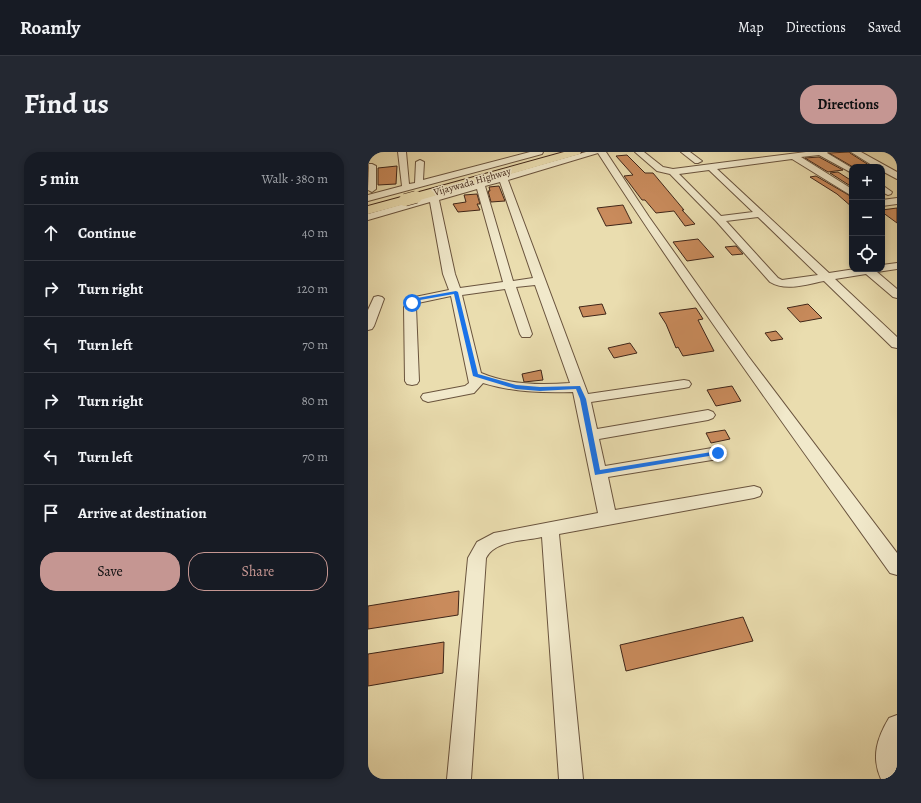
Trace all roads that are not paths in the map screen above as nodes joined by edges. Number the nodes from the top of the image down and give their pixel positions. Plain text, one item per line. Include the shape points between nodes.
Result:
1 (402, 152) edge
2 (540, 152) edge
3 (561, 152) edge
4 (576, 152) edge
5 (595, 152) edge
6 (602, 152) edge
7 (639, 152) edge
8 (685, 152) edge
9 (821, 152) edge
10 (824, 152) edge
11 (855, 152) edge
12 (891, 152) edge
13 (897, 155) edge
14 (793, 156) junction
15 (698, 161) dead end
16 (420, 162) dead end
17 (877, 164) edge
18 (372, 166) dead end
19 (711, 167) junction
20 (849, 169) edge
21 (885, 169) edge
22 (673, 172) junction
23 (897, 176) edge
24 (503, 178) junction
25 (480, 185) junction
26 (370, 189) edge
27 (849, 191) edge
28 (410, 192) junction
29 (368, 198) edge
30 (434, 199) junction
31 (896, 202) edge
32 (885, 203) edge
33 (368, 205) edge
34 (368, 210) edge
35 (759, 214) junction
36 (368, 217) edge
37 (719, 219) junction
38 (897, 266) edge
39 (885, 268) edge
40 (858, 272) edge
41 (873, 272) edge
42 (826, 277) junction
43 (539, 281) junction
44 (509, 285) junction
45 (456, 292) junction
46 (897, 295) edge
47 (378, 299) dead end
48 (368, 326) edge
49 (526, 334) dead end
50 (897, 344) edge
51 (475, 375) junction
52 (412, 382) dead end
53 (684, 384) dead end
54 (581, 393) junction
55 (428, 397) dead end
56 (708, 415) dead end
57 (590, 435) junction
58 (718, 453) dead end
59 (598, 473) junction
60 (754, 492) dead end
61 (608, 518) junction
62 (550, 529) junction
63 (897, 567) edge
64 (897, 726) edge
65 (891, 775) edge
66 (458, 779) edge
67 (571, 779) edge

1 - 28 street
2 - 28 street via 485,163
3 - 28 highway, Vijaywada Highway
4 - 28 highway, Vijaywada Highway
5 - 24 street
6 - 63 street via 743,359
7 - 22 street via 660,169
8 - 15 street
9 - 10 street
9 - 14 street
9 - 20 street
11 - 17 street
12 - 13 street
14 - 19 street
14 - 27 street
16 - 28 street
18 - 26 street
19 - 22 street
19 - 35 street
21 - 23 street
22 - 37 street
24 - 25 street
24 - 43 street
25 - 30 street
25 - 44 street
26 - 28 street
28 - 29 street
28 - 30 street
28 - 33 highway, Vijaywada Highway
28 - 34 highway, Vijaywada Highway
28 - 36 street
30 - 45 street via 449,274
31 - 32 street
35 - 37 street
35 - 42 street
37 - 42 street via 779,283
38 - 39 street
40 - 42 street
41 - 46 street
42 - 50 street
43 - 44 street
43 - 54 street
44 - 45 street
44 - 49 street
45 - 51 street
45 - 52 street via 418,299 412,303
47 - 48 street
51 - 54 street via 516,387
51 - 55 street via 476,384 469,390
53 - 54 street
54 - 57 street
56 - 57 street
57 - 59 street
58 - 59 street
59 - 61 street
60 - 61 street
61 - 62 street
62 - 66 street via 500,538 490,542 479,552
62 - 67 street
64 - 65 street via 890,736 886,754

